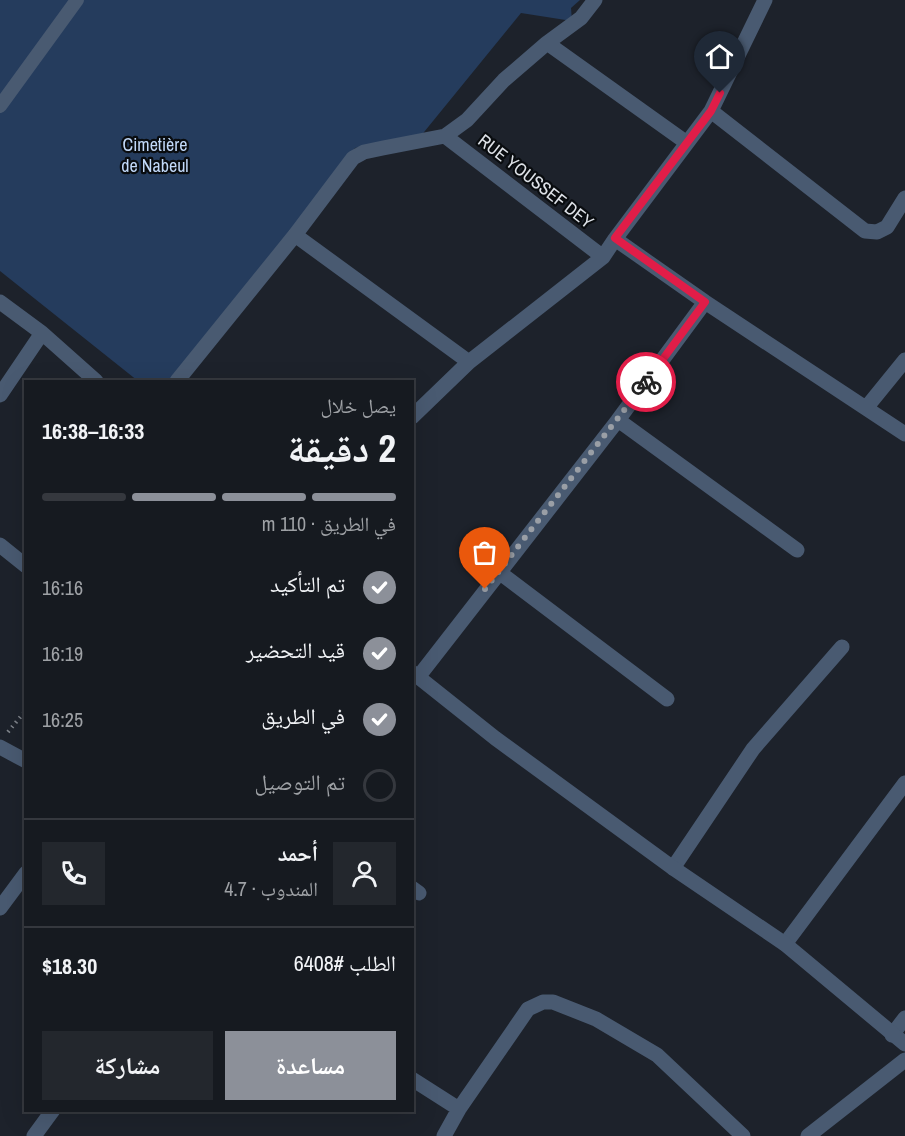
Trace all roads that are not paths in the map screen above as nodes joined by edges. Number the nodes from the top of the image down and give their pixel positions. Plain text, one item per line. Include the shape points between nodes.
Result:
1 (77, 0) edge
2 (595, 0) edge
3 (765, 0) edge
4 (547, 43) junction
5 (0, 106) edge
6 (711, 111) junction
7 (445, 136) junction
8 (687, 143) junction
9 (905, 198) edge
10 (295, 235) junction
11 (615, 238) junction
12 (603, 257) junction
13 (0, 302) edge
14 (705, 302) junction
15 (42, 333) junction
16 (905, 360) edge
17 (469, 362) junction
18 (95, 380) edge
19 (178, 380) edge
20 (0, 395) edge
21 (866, 408) junction
22 (414, 415) edge
23 (618, 420) junction
24 (905, 434) edge
25 (0, 545) edge
26 (797, 550) dead end
27 (24, 564) edge
28 (499, 572) junction
29 (842, 647) dead end
30 (416, 674) edge
31 (667, 699) dead end
32 (3, 741) edge
33 (24, 759) edge
34 (905, 783) edge
35 (673, 868) junction
36 (24, 876) edge
37 (0, 908) edge
38 (785, 944) junction
39 (905, 1018) edge
40 (892, 1035) junction
41 (905, 1044) edge
42 (905, 1060) edge
43 (414, 1080) edge
44 (459, 1109) junction
45 (52, 1112) edge
46 (34, 1136) edge
47 (444, 1136) edge
48 (743, 1136) edge
49 (808, 1136) edge

1 - 5 lane
2 - 4 street via 581,18
3 - 6 street
4 - 7 street
4 - 8 street
6 - 8 street
6 - 9 street via 865,231 877,232 887,227
7 - 10 street via 364,152 353,158
7 - 12 street, RUE YOUSSEF DEY
8 - 11 street
10 - 17 street
10 - 19 street
11 - 12 street
11 - 14 street
12 - 17 street
13 - 15 street
14 - 21 street
14 - 23 street
15 - 18 street
15 - 20 street
16 - 21 street
17 - 22 street
21 - 24 street
23 - 26 street
23 - 28 street
25 - 27 street
28 - 30 street
28 - 31 street
29 - 35 street via 753,749
30 - 35 street via 495,738
32 - 33 street
34 - 38 street
35 - 38 street
36 - 37 street
38 - 40 street
39 - 40 street
40 - 41 street
42 - 49 street
43 - 44 street
44 - 47 street
44 - 48 street via 528,1009 553,1002 597,1019 657,1055
45 - 46 street

